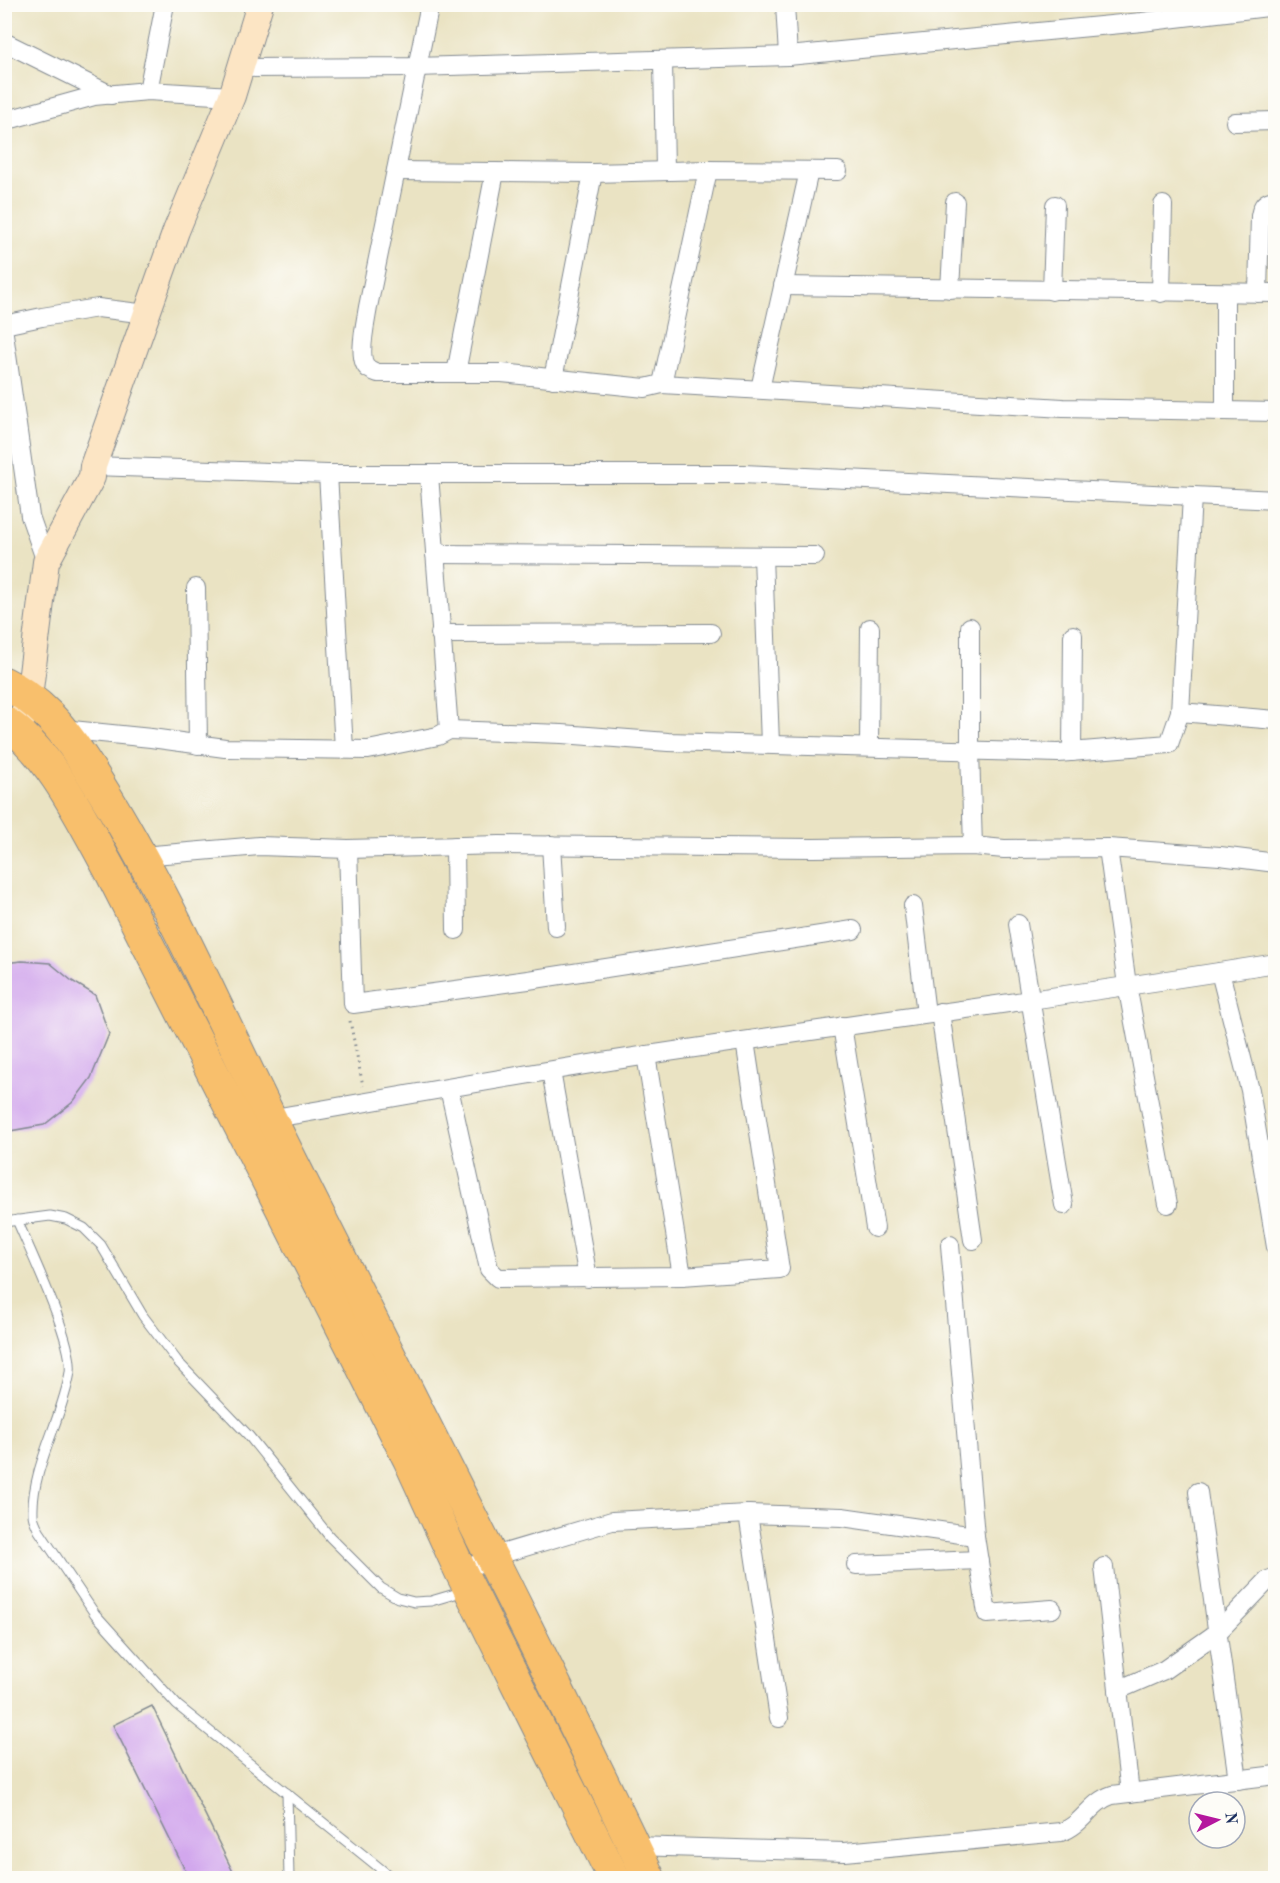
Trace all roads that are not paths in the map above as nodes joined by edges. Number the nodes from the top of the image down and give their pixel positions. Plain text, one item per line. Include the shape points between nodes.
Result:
1 (165, 4) edge
2 (260, 4) edge
3 (430, 4) edge
4 (785, 4) edge
5 (1275, 6) edge
6 (4, 42) edge
7 (788, 56) junction
8 (663, 61) junction
9 (416, 67) junction
10 (240, 68) junction
11 (148, 91) junction
12 (111, 95) junction
13 (232, 96) junction
14 (4, 121) edge
15 (1275, 121) edge
16 (1235, 122) dead end
17 (665, 170) junction
18 (708, 170) junction
19 (396, 171) junction
20 (809, 171) junction
21 (838, 171) dead end
22 (495, 172) junction
23 (593, 173) junction
24 (1275, 200) edge
25 (955, 202) dead end
26 (1055, 205) dead end
27 (1163, 205) dead end
28 (783, 286) junction
29 (950, 289) junction
30 (1052, 291) junction
31 (1161, 293) junction
32 (1267, 293) edge
33 (1225, 294) junction
34 (147, 314) junction
35 (4, 325) edge
36 (4, 334) edge
37 (456, 373) junction
38 (553, 379) junction
39 (662, 384) junction
40 (760, 389) junction
41 (10, 408) edge
42 (1225, 411) junction
43 (1275, 412) edge
44 (93, 466) junction
45 (327, 474) junction
46 (429, 475) junction
47 (1192, 496) junction
48 (1275, 500) edge
49 (435, 554) junction
50 (764, 556) junction
51 (815, 556) dead end
52 (45, 562) junction
53 (196, 588) dead end
54 (970, 627) dead end
55 (870, 628) dead end
56 (711, 633) dead end
57 (440, 634) junction
58 (1073, 635) dead end
59 (17, 690) edge
60 (1180, 712) junction
61 (1275, 720) edge
62 (11, 726) edge
63 (62, 729) junction
64 (449, 730) junction
65 (770, 744) junction
66 (198, 745) junction
67 (869, 747) junction
68 (344, 749) junction
69 (970, 751) junction
70 (1072, 752) junction
71 (551, 845) junction
72 (455, 846) junction
73 (973, 846) junction
74 (1108, 848) junction
75 (348, 849) junction
76 (142, 856) junction
77 (1275, 863) edge
78 (913, 906) dead end
79 (1018, 924) dead end
80 (556, 927) dead end
81 (456, 930) dead end
82 (853, 930) dead end
83 (1275, 963) edge
84 (1220, 972) junction
85 (1127, 985) junction
86 (1032, 1000) junction
87 (933, 1013) junction
88 (842, 1026) junction
89 (745, 1041) junction
90 (646, 1055) junction
91 (551, 1071) junction
92 (449, 1088) junction
93 (270, 1119) junction
94 (1168, 1204) dead end
95 (1064, 1205) dead end
96 (17, 1220) junction
97 (4, 1222) edge
98 (875, 1228) dead end
99 (1275, 1236) edge
100 (973, 1240) dead end
101 (950, 1245) dead end
102 (682, 1275) junction
103 (588, 1278) junction
104 (1198, 1492) dead end
105 (748, 1514) junction
106 (975, 1536) junction
107 (491, 1557) junction
108 (979, 1560) junction
109 (856, 1565) dead end
110 (1104, 1567) dead end
111 (1275, 1577) edge
112 (465, 1581) junction
113 (1052, 1609) dead end
114 (1218, 1632) junction
115 (1118, 1690) junction
116 (778, 1718) dead end
117 (1275, 1775) edge
118 (1238, 1780) junction
119 (287, 1793) junction
120 (1130, 1793) junction
121 (633, 1846) junction
122 (289, 1878) edge
123 (392, 1878) edge
124 (614, 1878) edge
125 (649, 1878) edge

1 - 11 street
2 - 10 street
3 - 9 street
4 - 7 street
5 - 7 street
6 - 12 street
7 - 8 street
8 - 9 street
8 - 17 street
9 - 10 street
9 - 19 street
10 - 13 street
11 - 12 street
11 - 13 street
12 - 14 street via 94,96
13 - 34 street via 176,231
15 - 16 street
17 - 18 street
17 - 23 street
18 - 20 street
18 - 39 street
19 - 22 street
19 - 37 street via 368,307 364,364 378,373
20 - 21 street
20 - 28 street
22 - 23 street
22 - 37 street
23 - 38 street
24 - 32 street via 1261,207 1260,216
25 - 29 street
26 - 30 street
27 - 31 street
28 - 29 street
28 - 40 street
29 - 30 street
30 - 31 street
31 - 33 street
32 - 33 street
33 - 42 street
34 - 35 street via 98,308
34 - 44 street
36 - 41 street
37 - 38 street
38 - 39 street via 645,388
39 - 40 street
40 - 42 street via 1063,408
41 - 52 street via 30,516
42 - 43 street
44 - 45 street
44 - 52 street via 92,477
45 - 46 street
45 - 68 street
46 - 47 street via 743,474
46 - 49 street
47 - 48 street
47 - 60 street
49 - 50 street
49 - 57 street
50 - 51 street
50 - 65 street
52 - 59 street
53 - 66 street
54 - 69 street
55 - 67 street
56 - 57 street
57 - 64 street
58 - 70 street
59 - 62 street
59 - 63 highway
60 - 61 street
60 - 70 street via 1169,744
62 - 112 highway via 44,760 110,870 409,1458
63 - 66 street
63 - 76 highway
64 - 65 street
64 - 68 street via 438,736 368,750
65 - 67 street
66 - 68 street
67 - 69 street
69 - 70 street
69 - 73 street
71 - 72 street
71 - 73 street
71 - 80 street
72 - 75 street
72 - 81 street
73 - 74 street
74 - 77 street
74 - 85 street
75 - 76 street via 259,846
75 - 82 street via 353,1004
76 - 93 highway
78 - 87 street
79 - 86 street
83 - 84 street
84 - 85 street
84 - 99 street via 1250,1090
85 - 86 street
85 - 94 street
86 - 87 street
86 - 95 street
87 - 88 street
87 - 100 street
88 - 89 street
88 - 98 street
89 - 90 street
89 - 102 street via 780,1269
90 - 91 street
90 - 102 street
91 - 92 street
91 - 103 street
92 - 93 street
92 - 103 street via 489,1269 498,1278
93 - 107 highway
96 - 97 lane
96 - 112 lane via 50,1216 66,1219 84,1228 101,1245 143,1316 178,1362 249,1436 330,1537 381,1588 398,1598 431,1601
96 - 119 lane via 64,1335 70,1370 33,1502 39,1532 95,1614 177,1705
101 - 106 street
102 - 103 street
104 - 114 street
105 - 106 street via 842,1517
105 - 107 street via 612,1521
105 - 116 street
106 - 108 street
107 - 112 street
107 - 121 highway
108 - 109 street
108 - 113 street via 987,1614
110 - 115 street
111 - 114 street
112 - 124 highway
114 - 115 street via 1164,1670
114 - 118 street
115 - 120 street
117 - 118 street
118 - 120 street
119 - 122 lane
119 - 123 lane
120 - 121 street via 1103,1798 1077,1824 1061,1832 845,1852
121 - 125 highway

